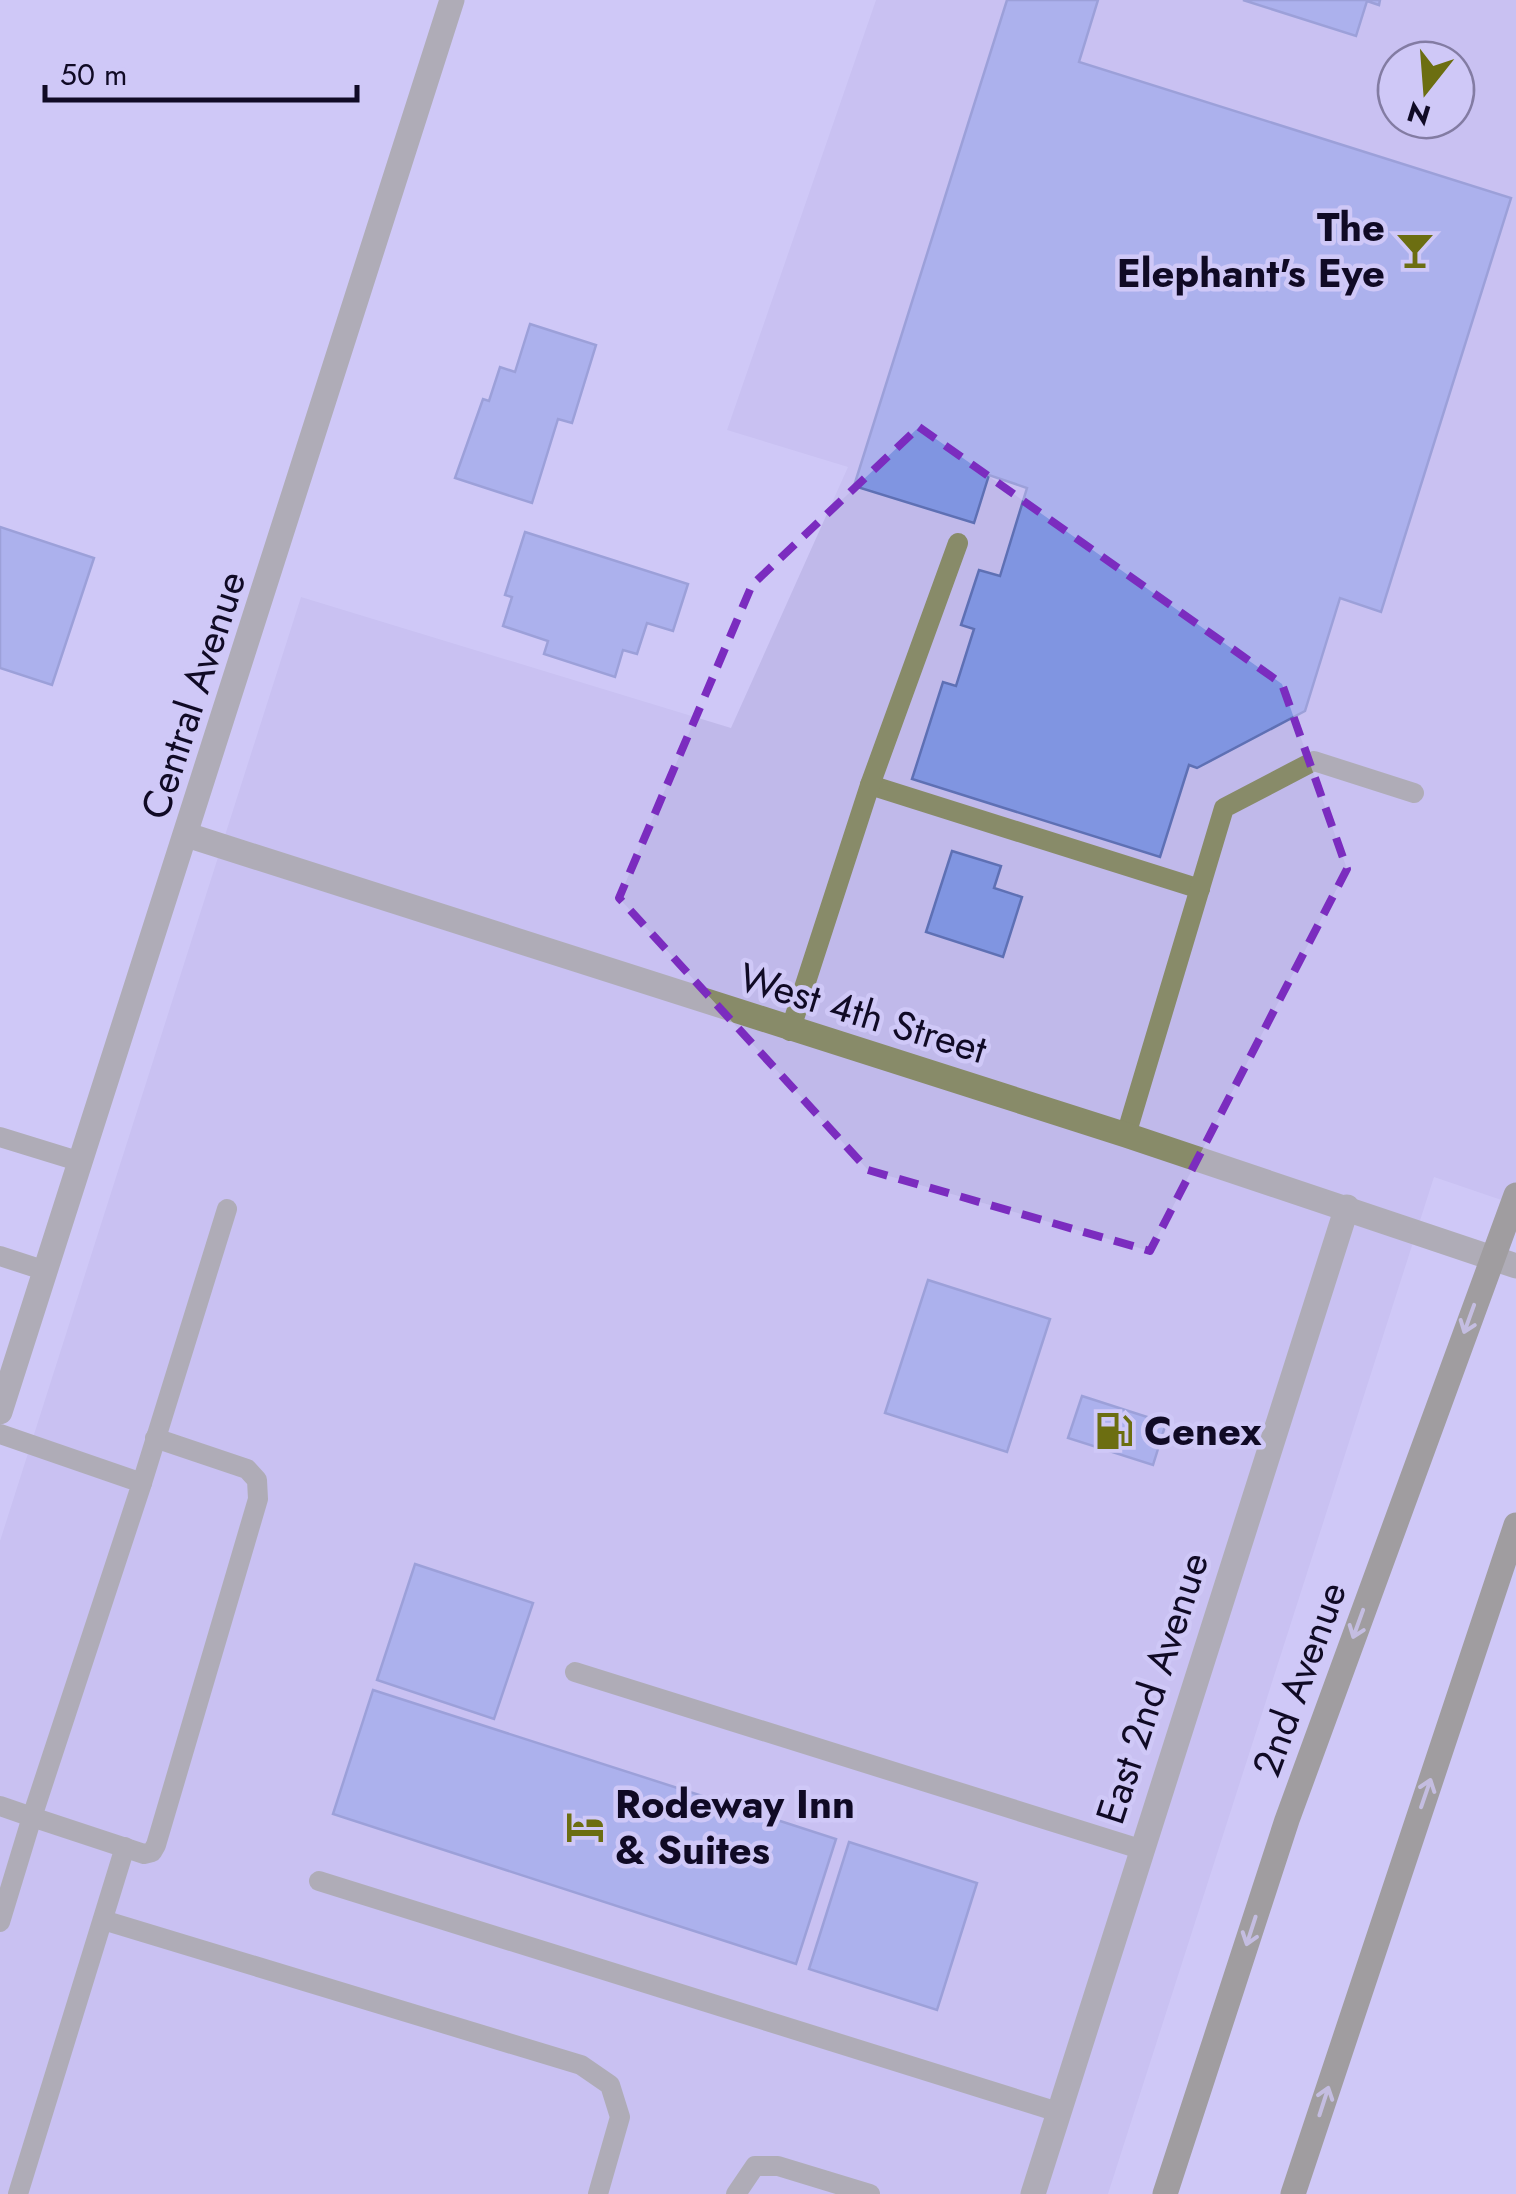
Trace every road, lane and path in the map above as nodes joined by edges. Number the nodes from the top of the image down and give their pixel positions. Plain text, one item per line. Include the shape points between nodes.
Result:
1 (452, 0) edge
2 (958, 543) dead end
3 (870, 785) junction
4 (1414, 793) dead end
5 (187, 835) junction
6 (1200, 890) junction
7 (790, 1030) junction
8 (1126, 1134) junction
9 (0, 1136) edge
10 (81, 1162) junction
11 (1516, 1195) edge
12 (1347, 1207) junction
13 (227, 1209) dead end
14 (0, 1256) edge
15 (1504, 1261) edge
16 (46, 1271) junction
17 (8, 1360) edge
18 (0, 1412) edge
19 (0, 1434) edge
20 (155, 1438) junction
21 (142, 1483) junction
22 (1516, 1525) edge
23 (575, 1672) dead end
24 (0, 1806) edge
25 (32, 1817) junction
26 (125, 1848) junction
27 (1140, 1849) junction
28 (320, 1881) dead end
29 (102, 1920) junction
30 (0, 1922) edge
31 (1058, 2112) junction
32 (18, 2194) edge
33 (598, 2194) edge
34 (736, 2194) edge
35 (870, 2194) edge
36 (1033, 2194) edge
37 (1165, 2194) edge
38 (1293, 2194) edge

1 - 5 street, Central Avenue
2 - 3 lane
3 - 6 lane
3 - 7 lane
4 - 6 lane via 1314,762 1224,808
5 - 7 street, West 4th Street
5 - 10 street, Central Avenue
6 - 8 lane
7 - 8 street, West 4th Street
8 - 12 street, West 4th Street
9 - 10 lane
10 - 16 street, Central Avenue
11 - 15 main road, 2nd Avenue
12 - 15 street, West 4th Street
12 - 27 street, East 2nd Avenue
13 - 20 lane
14 - 16 lane
15 -> 37 main road, 2nd Avenue via 1287,1820
16 - 17 street, Central Avenue
17 - 18 street, Central Avenue
19 - 21 lane
20 - 21 lane
20 - 26 lane via 247,1469 258,1480 258,1500 156,1845 144,1854
21 - 25 lane
38 -> 22 main road
23 - 27 lane
24 - 25 lane
25 - 26 lane
25 - 30 lane
26 - 29 lane
27 - 31 street, East 2nd Avenue
28 - 31 lane
29 - 32 lane
29 - 33 lane via 582,2065 610,2085 620,2117
31 - 36 street, East 2nd Avenue
34 - 35 lane via 754,2166 778,2166

